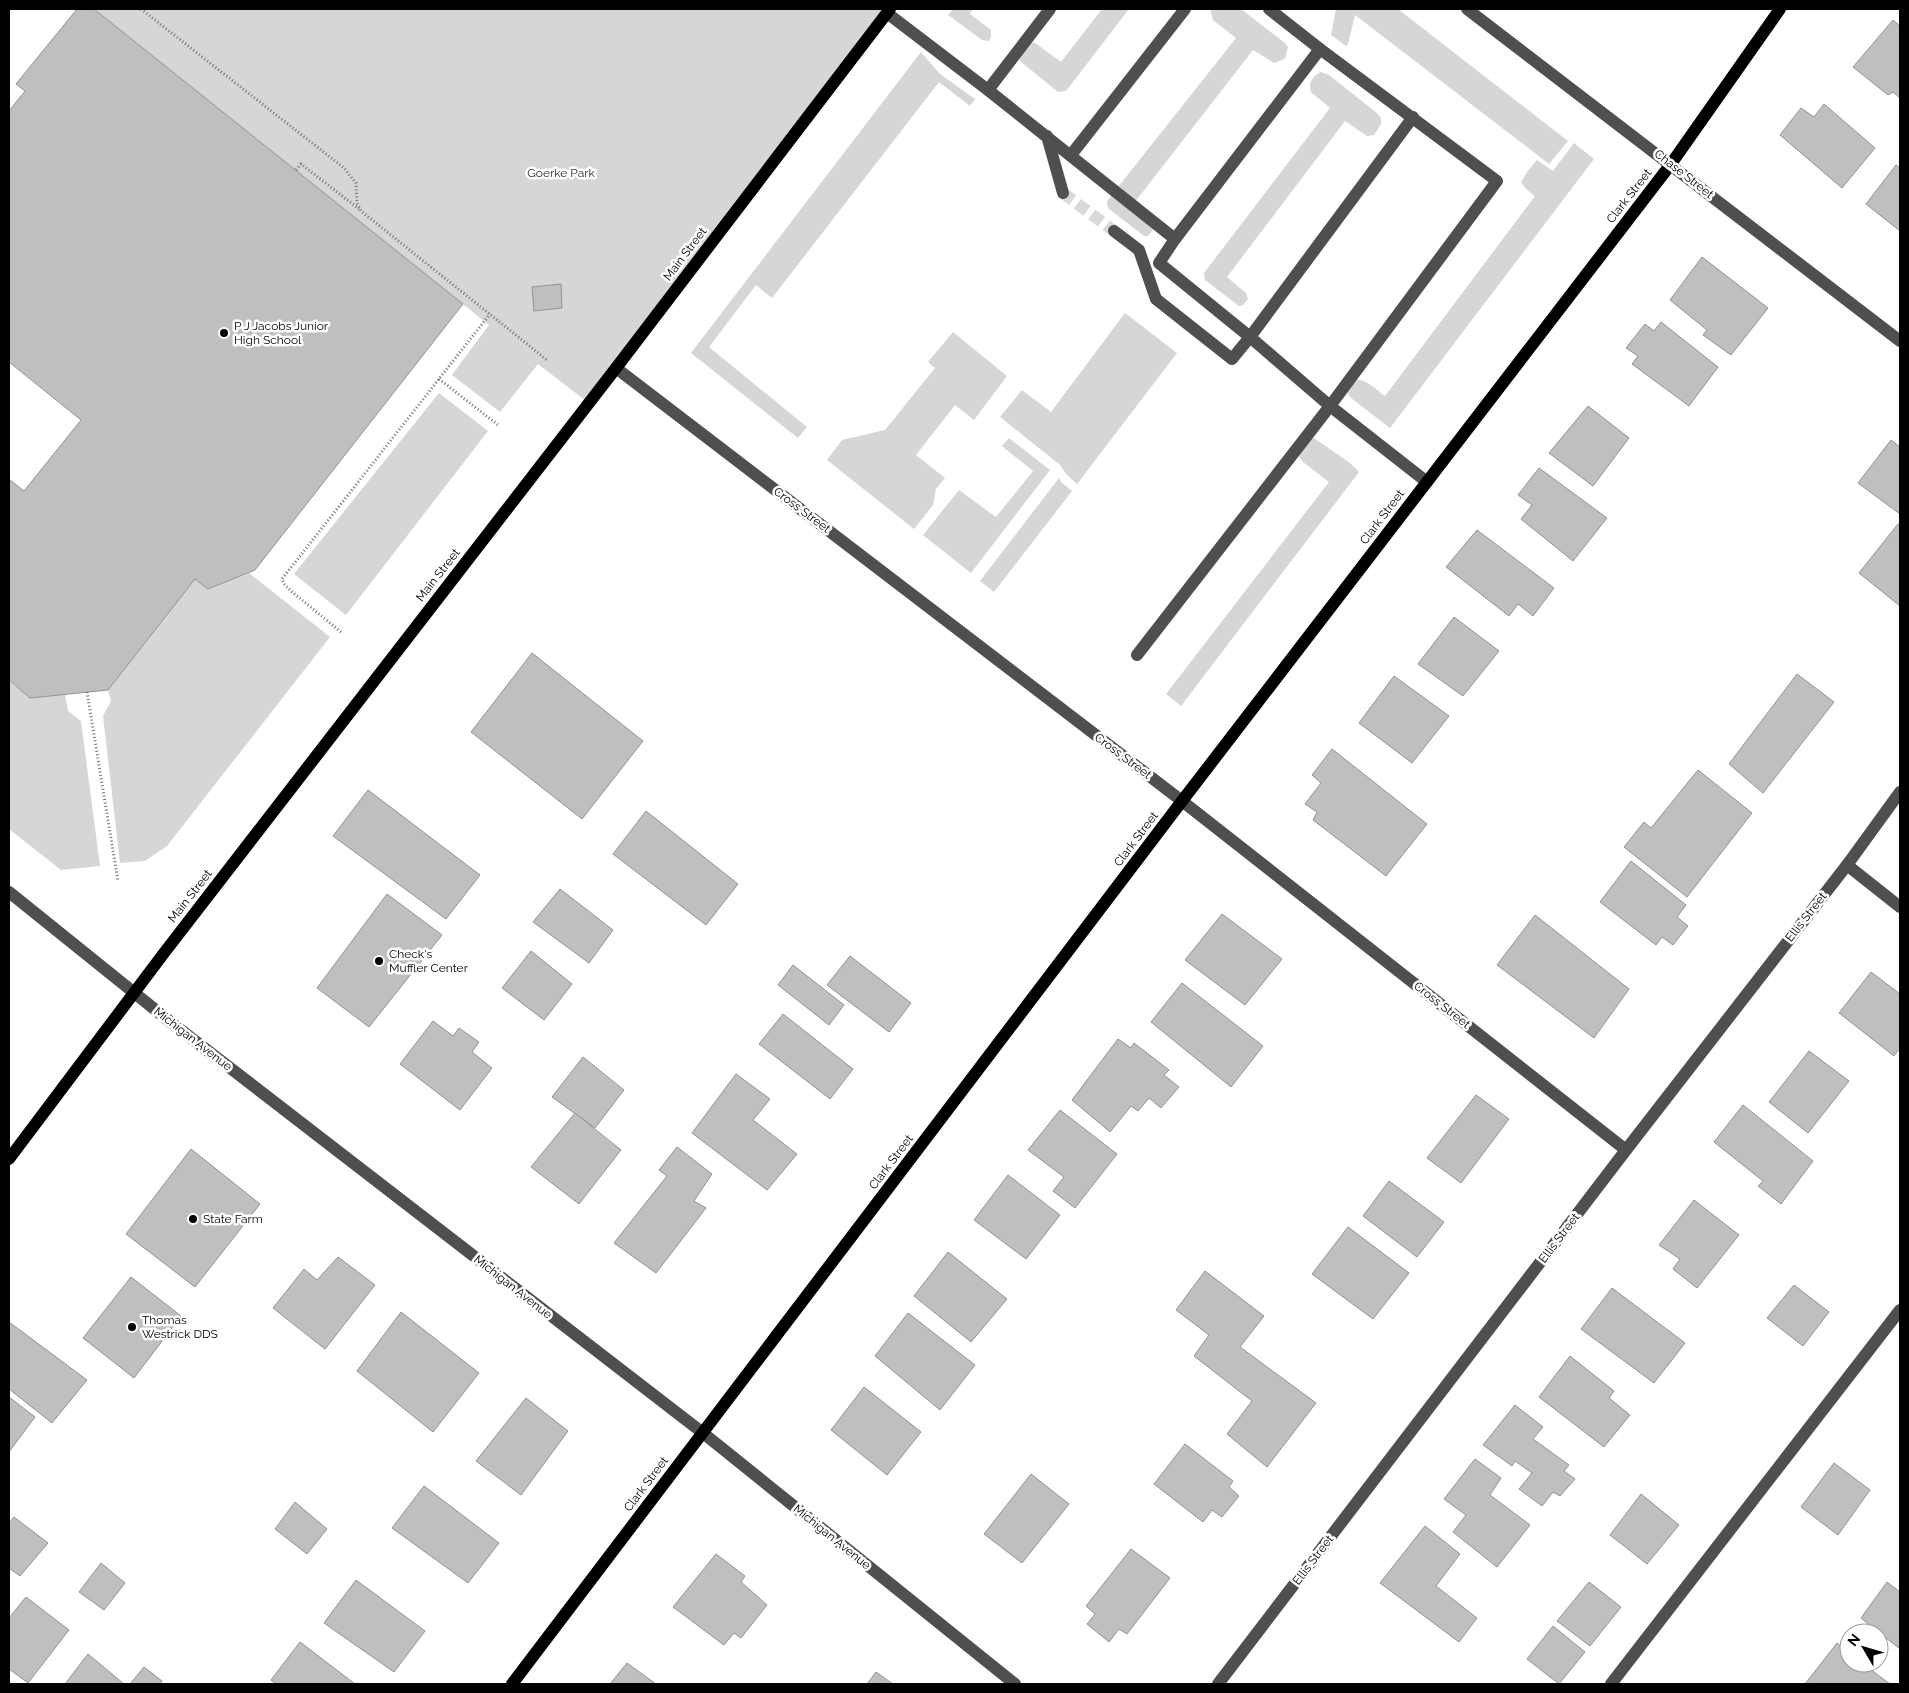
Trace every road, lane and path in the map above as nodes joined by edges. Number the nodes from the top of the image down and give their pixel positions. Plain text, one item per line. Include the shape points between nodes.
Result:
1 (141, 9) edge
2 (1050, 9) edge
3 (1185, 9) edge
4 (1269, 9) edge
5 (1467, 9) edge
6 (1780, 9) edge
7 (888, 11) edge
8 (1320, 49) junction
9 (988, 90) junction
10 (1413, 117) junction
11 (1047, 136) junction
12 (1072, 155) junction
13 (1671, 164) junction
14 (296, 170) dead end
15 (1063, 193) tunnel mouth
16 (361, 211) junction
17 (1114, 231) tunnel mouth
18 (1175, 239) junction
19 (490, 314) junction
20 (1250, 337) junction
21 (1900, 341) edge
22 (547, 360) dead end
23 (616, 368) junction
24 (439, 379) junction
25 (1330, 406) junction
26 (498, 424) dead end
27 (1427, 482) junction
28 (341, 632) dead end
29 (1137, 655) dead end
30 (88, 692) dead end
31 (1900, 792) edge
32 (1182, 801) junction
33 (1847, 865) junction
34 (118, 881) dead end
35 (9, 892) edge
36 (1900, 907) edge
37 (134, 994) junction
38 (1626, 1150) junction
39 (9, 1159) edge
40 (1900, 1310) edge
41 (703, 1433) junction
42 (512, 1684) edge
43 (1015, 1684) edge
44 (1218, 1684) edge
45 (1612, 1684) edge

1 - 16 path via 344,168 356,183 357,203
2 - 9 street
3 - 12 street
4 - 8 street
5 - 13 street, Chase Street
6 - 13 main road, Clark Street
7 - 9 street
7 - 23 main road, Main Street
8 - 10 street
8 - 18 street
9 - 11 street
10 - 20 street
10 - 25 street via 1497,181
11 - 12 street
11 - 15 street
12 - 18 street
13 - 21 street, Chase Street
13 - 27 main road, Clark Street
14 - 16 path via 301,164
16 - 19 path
17 - 20 street via 1139,250 1156,299 1232,359
18 - 20 street via 1159,263
19 - 22 path
19 - 24 path
20 - 25 street
23 - 32 street, Cross Street
23 - 37 main road, Main Street
24 - 26 path
24 - 28 path via 282,578 291,592
25 - 27 street
25 - 29 street
27 - 32 main road, Clark Street
30 - 34 path
31 - 33 street, Ellis Street
32 - 38 street, Cross Street
32 - 41 main road, Clark Street
33 - 36 street
33 - 38 street, Ellis Street
35 - 37 street, Michigan Avenue
37 - 39 main road, Main Street
37 - 41 street, Michigan Avenue
38 - 44 street, Ellis Street
40 - 45 street
41 - 42 main road, Clark Street
41 - 43 street, Michigan Avenue

